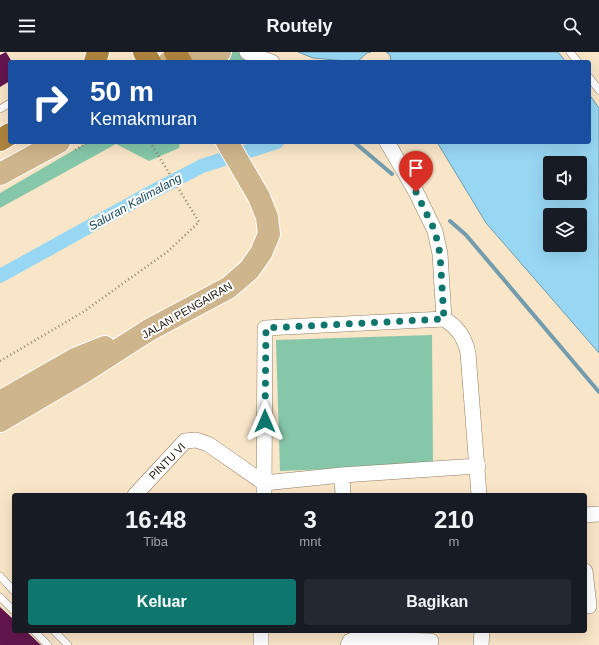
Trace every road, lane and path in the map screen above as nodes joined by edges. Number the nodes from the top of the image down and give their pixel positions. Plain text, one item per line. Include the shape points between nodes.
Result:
1 (220, 52) edge
2 (248, 52) edge
3 (570, 52) edge
4 (182, 59) edge
5 (172, 60) edge
6 (266, 60) edge
7 (576, 60) edge
8 (591, 80) edge
9 (599, 90) edge
10 (30, 144) edge
11 (55, 144) edge
12 (151, 144) edge
13 (228, 144) edge
14 (388, 144) edge
15 (0, 161) edge
16 (0, 174) edge
17 (444, 319) junction
18 (149, 330) junction
19 (0, 361) edge
20 (0, 402) edge
21 (0, 421) edge
22 (478, 466) junction
23 (342, 475) junction
24 (264, 489) edge
25 (137, 493) edge
26 (342, 493) edge
27 (479, 493) edge
28 (599, 514) edge
29 (587, 515) edge
30 (0, 576) edge
31 (587, 583) edge
32 (12, 588) edge
33 (0, 597) edge
34 (591, 606) edge
35 (12, 609) edge
36 (36, 633) edge
37 (56, 633) edge
38 (261, 633) edge
39 (482, 633) edge
40 (432, 639) edge
41 (48, 645) edge
42 (68, 645) edge
43 (261, 645) edge
44 (348, 645) edge
45 (481, 645) edge

1 - 4 main road
2 - 6 street
3 - 7 lane
4 - 5 main road
8 - 9 lane
10 - 15 main road
11 - 16 main road
12 - 19 path via 199,222 167,252 84,312
13 - 18 main road, JALAN PENGAIRAN via 259,197 267,217 269,234 249,270 228,288
14 - 17 street via 435,231 440,254
17 - 22 street via 465,341 468,353
17 - 24 street via 266,328
18 - 20 main road via 75,358
18 - 21 main road, JALAN PENGAIRAN
22 - 23 street
22 - 27 street
23 - 24 street
23 - 26 street
24 - 25 street, PINTU VI via 208,444 196,440 185,441
28 - 29 street
30 - 32 lane
31 - 34 street
33 - 35 lane
36 - 41 lane
37 - 42 lane
38 - 43 street
39 - 45 street
40 - 44 street via 356,639

